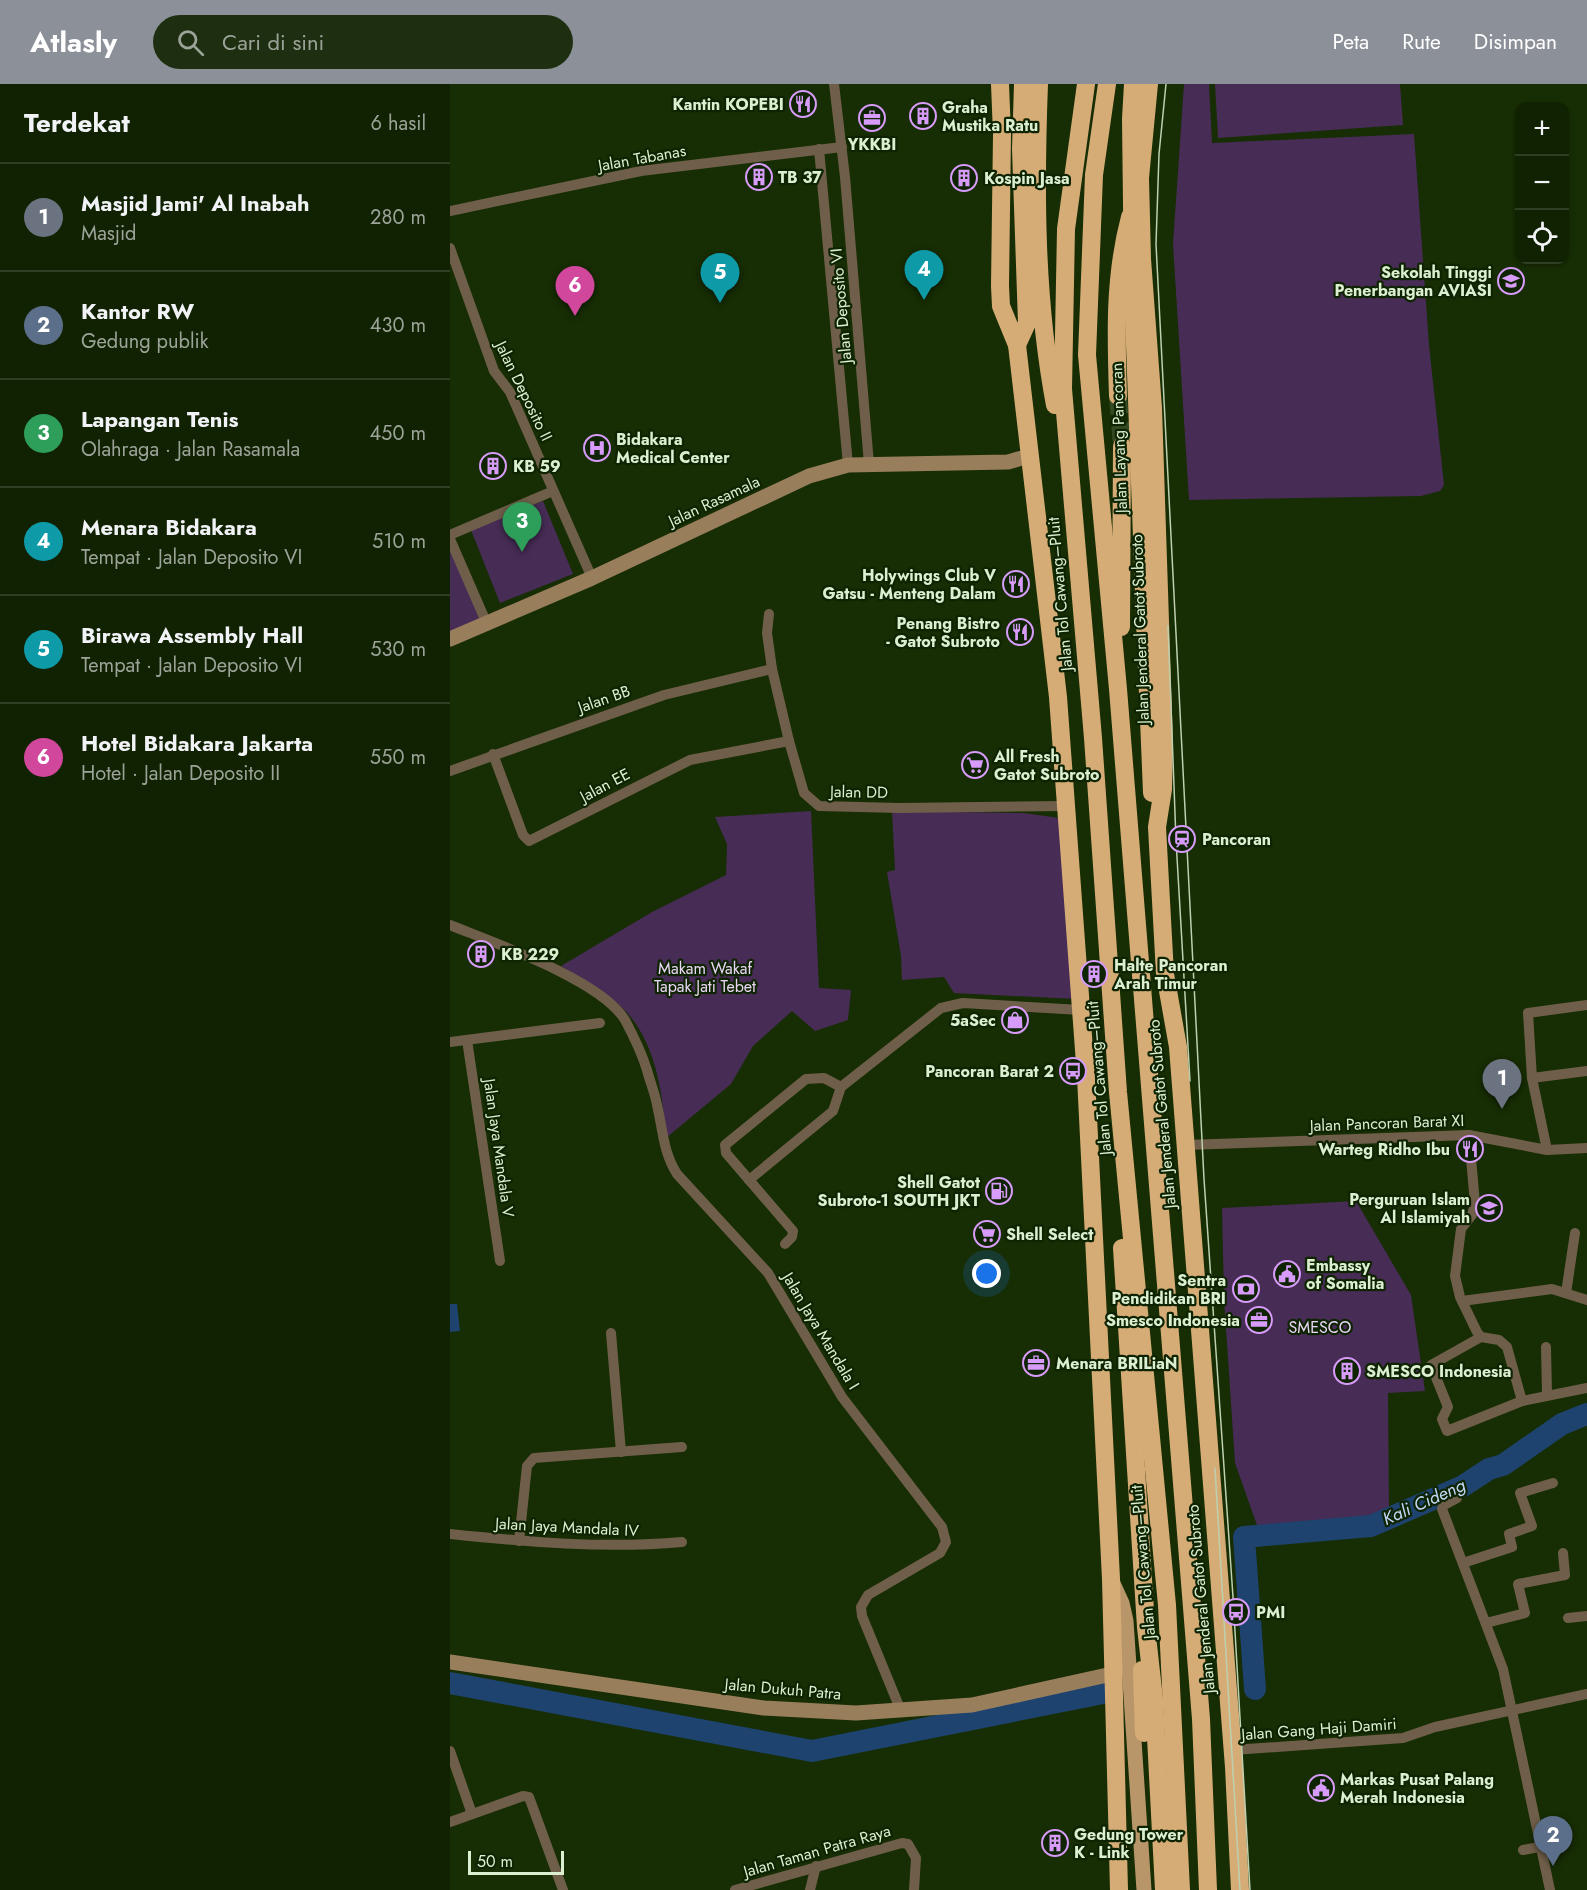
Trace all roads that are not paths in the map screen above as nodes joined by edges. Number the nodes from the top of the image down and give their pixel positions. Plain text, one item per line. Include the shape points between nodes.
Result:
1 (834, 84) edge
2 (1000, 84) edge
3 (1023, 84) edge
4 (1040, 84) edge
5 (1086, 84) edge
6 (1107, 84) edge
7 (1133, 84) edge
8 (1149, 84) edge
9 (842, 147) junction
10 (819, 149) junction
11 (1140, 178) junction
12 (450, 211) edge
13 (450, 248) edge
14 (1017, 345) junction
15 (1118, 396) tunnel mouth
16 (1122, 447) tunnel mouth
17 (869, 464) junction
18 (849, 465) junction
19 (1030, 465) junction
20 (1071, 489) junction
21 (553, 491) junction
22 (450, 537) edge
23 (592, 578) junction
24 (769, 614) dead end
25 (488, 624) junction
26 (450, 639) edge
27 (772, 669) junction
28 (1118, 689) junction
29 (789, 741) junction
30 (493, 754) junction
31 (450, 771) edge
32 (1066, 806) junction
33 (1157, 827) junction
34 (450, 925) edge
35 (1587, 1005) edge
36 (1081, 1010) junction
37 (600, 1023) dead end
38 (467, 1040) junction
39 (450, 1042) edge
40 (1587, 1071) edge
41 (1532, 1078) junction
42 (841, 1088) junction
43 (1118, 1092) junction
44 (1469, 1135) junction
45 (1186, 1145) junction
46 (1587, 1148) edge
47 (1547, 1150) junction
48 (749, 1180) junction
49 (1575, 1233) dead end
50 (785, 1244) dead end
51 (500, 1261) dead end
52 (1566, 1293) junction
53 (1587, 1300) edge
54 (1462, 1301) junction
55 (611, 1333) dead end
56 (1481, 1337) junction
57 (1546, 1347) dead end
58 (1587, 1388) edge
59 (1547, 1394) junction
60 (1522, 1401) junction
61 (682, 1447) dead end
62 (621, 1452) junction
63 (1553, 1483) dead end
64 (1457, 1498) dead end
65 (450, 1534) edge
66 (519, 1541) junction
67 (682, 1542) dead end
68 (1563, 1553) dead end
69 (1463, 1563) junction
70 (1111, 1579) junction
71 (1587, 1616) edge
72 (1568, 1618) dead end
73 (1486, 1623) junction
74 (1146, 1627) junction
75 (450, 1662) edge
76 (1112, 1674) junction
77 (1587, 1694) edge
78 (901, 1711) junction
79 (1512, 1711) junction
80 (450, 1750) edge
81 (1233, 1750) junction
82 (472, 1814) junction
83 (450, 1822) edge
84 (1539, 1847) junction
85 (1523, 1850) dead end
86 (816, 1866) junction
87 (563, 1890) edge
88 (735, 1890) edge
89 (810, 1890) edge
90 (914, 1890) edge
91 (1119, 1890) edge
92 (1144, 1890) edge
93 (1154, 1890) edge
94 (1164, 1890) edge
95 (1181, 1890) edge
96 (1208, 1890) edge
97 (1240, 1890) edge
98 (1550, 1890) edge

1 - 9 street, Jalan Deposito VI
2 - 14 highway via 1001,306
3 - 14 highway via 1021,148 1027,323
4 - 20 highway via 1036,232 1048,370
5 - 20 highway, Jalan Tol Cawang–Pluit via 1070,186 1065,251 1063,389
6 - 28 highway via 1094,174 1087,355
7 - 33 highway, Jalan Layang Pancoran, bridge via 1133,290 1149,752
8 - 11 highway, Jalan Jenderal Gatot Subroto
9 - 10 street, Jalan Tabanas
9 - 17 street, Jalan Deposito VI
10 - 12 street, Jalan Tabanas via 641,171
10 - 18 street, Jalan Deposito VI
11 - 15 highway via 1118,270
11 - 33 highway, Jalan Jenderal Gatot Subroto via 1153,408 1164,743
13 - 21 street, Jalan Deposito II via 494,371 510,392
14 - 19 highway
16 - 28 highway
17 - 18 street, Jalan Rasamala
17 - 19 street, Jalan Rasamala
18 - 23 street, Jalan Rasamala via 809,476
19 - 32 highway via 1053,650
20 - 43 highway, Jalan Tol Cawang–Pluit
21 - 22 street
21 - 23 street, Jalan Deposito II
22 - 25 street
23 - 25 street, Jalan Rasamala
24 - 27 street, Jalan DD via 767,633
25 - 26 street, Jalan Rasamala
27 - 29 street, Jalan DD
27 - 30 street, Jalan BB via 663,695
28 - 96 highway via 1200,1719
29 - 30 street, Jalan EE via 690,760 529,841 523,835
29 - 32 street, Jalan DD via 804,792 819,806
30 - 31 street, Jalan BB
32 - 36 highway
33 - 45 highway, Jalan Jenderal Gatot Subroto via 1165,974 1178,1047
34 - 78 street, Jalan Jaya Mandala I via 545,963 594,992 625,1020 651,1085 668,1160 768,1273 842,1397 942,1527 946,1542 940,1553 868,1595 861,1607
35 - 41 street via 1528,1012
36 - 42 street via 952,1005 941,1008
36 - 70 highway
37 - 38 street
38 - 39 street
38 - 51 street, Jalan Jaya Mandala V
40 - 41 street
41 - 47 street
42 - 48 street via 833,1111
42 - 48 street via 824,1078 806,1078 726,1145 726,1153
43 - 74 highway via 1125,1326
43 - 95 highway, Jalan Tol Cawang–Pluit via 1167,1605
44 - 45 street, Jalan Pancoran Barat XI
44 - 47 street, Jalan Pancoran Barat XI
44 - 54 street via 1475,1204 1461,1229 1456,1256 1455,1276
45 - 81 highway, Jalan Jenderal Gatot Subroto
46 - 47 street, Jalan Pancoran Barat XI
48 - 50 street via 793,1231
49 - 52 street
52 - 53 street
52 - 54 street via 1536,1289
54 - 56 street
55 - 62 street
56 - 60 street via 1499,1340 1507,1347
56 - 60 street via 1431,1365 1448,1407 1442,1419 1447,1431
57 - 59 street
58 - 59 street
59 - 60 street
61 - 62 street
62 - 66 street via 534,1458 527,1466
63 - 69 street via 1521,1492 1532,1526 1509,1534 1512,1547
64 - 69 street via 1442,1509
65 - 66 street, Jalan Jaya Mandala IV
66 - 67 street, Jalan Jaya Mandala IV via 635,1546
68 - 73 street via 1565,1575 1518,1584 1525,1613
69 - 73 street
70 - 76 highway
70 - 92 main road via 1126,1621
71 - 72 street
73 - 79 street via 1503,1669
74 - 93 highway via 1141,1688
74 - 94 highway via 1154,1699
75 - 78 street, Jalan Dukuh Patra via 764,1708
76 - 78 street, Jalan Dukuh Patra via 982,1703
76 - 91 highway
77 - 79 street, Jalan Gang Haji Damiri
79 - 81 street, Jalan Gang Haji Damiri via 1403,1738
79 - 84 street
80 - 82 street
81 - 97 highway, Jalan Jenderal Gatot Subroto
82 - 83 street
82 - 87 street via 529,1797
84 - 85 street
84 - 98 street
86 - 88 street, Jalan Taman Patra Raya
86 - 89 street
86 - 90 street, Jalan Taman Patra Raya via 908,1844 916,1858

